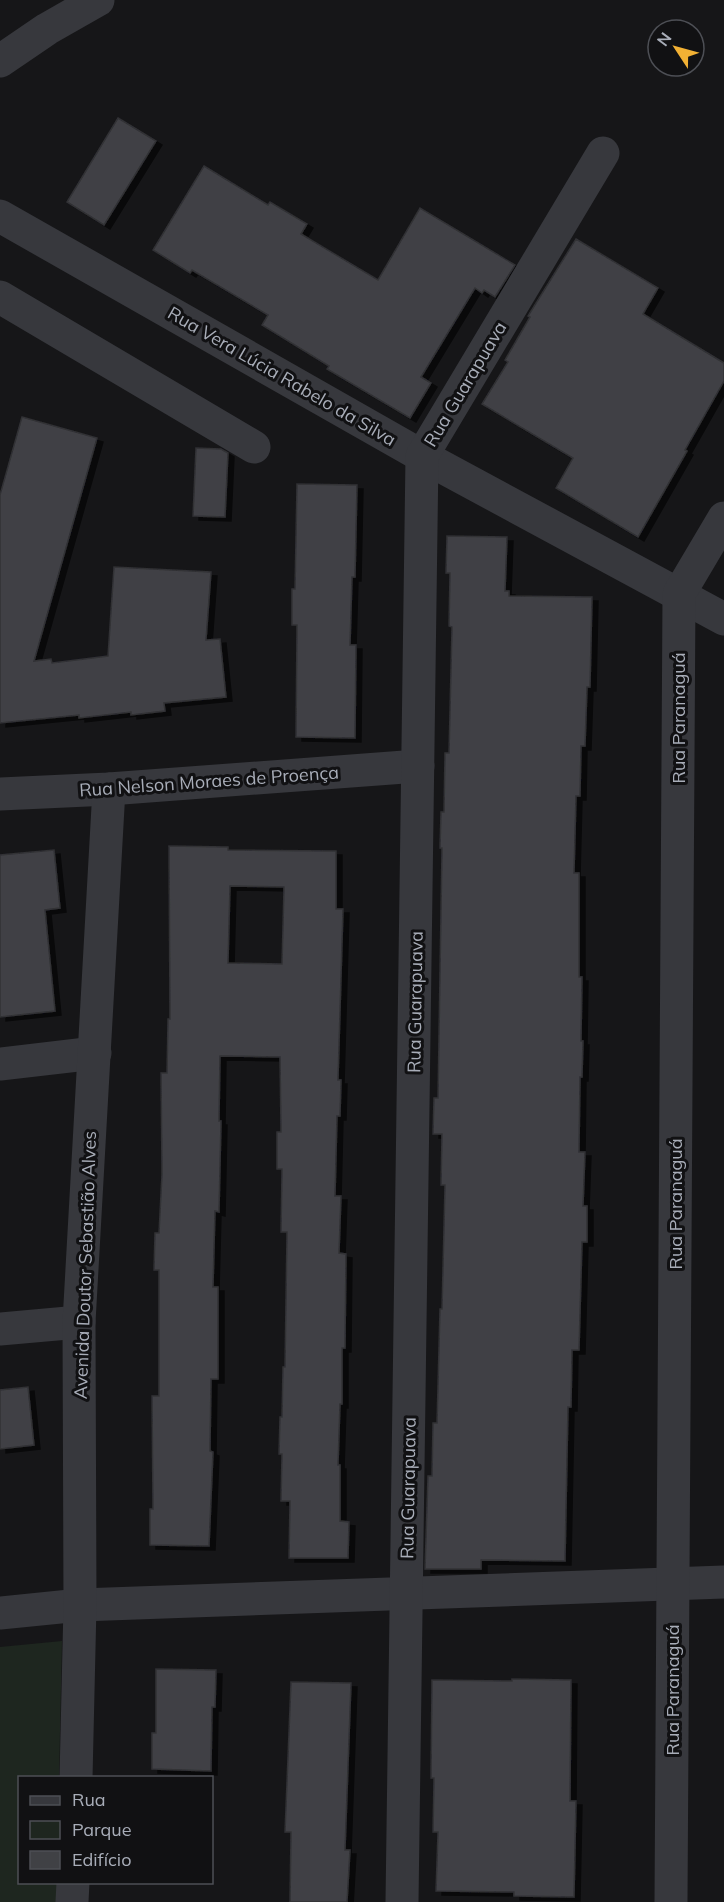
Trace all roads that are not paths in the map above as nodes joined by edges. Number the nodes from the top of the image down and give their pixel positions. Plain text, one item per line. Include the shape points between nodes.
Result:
1 (98, 0) edge
2 (0, 61) edge
3 (603, 153) dead end
4 (0, 216) edge
5 (0, 297) edge
6 (254, 447) dead end
7 (422, 456) junction
8 (724, 518) edge
9 (679, 594) junction
10 (724, 619) edge
11 (418, 766) junction
12 (109, 789) junction
13 (0, 794) edge
14 (94, 1053) junction
15 (0, 1064) edge
16 (79, 1322) junction
17 (0, 1329) edge
18 (724, 1582) edge
19 (673, 1584) junction
20 (406, 1592) junction
21 (80, 1605) junction
22 (0, 1613) edge
23 (76, 1776) edge
24 (73, 1884) edge
25 (72, 1902) edge
26 (402, 1902) edge
27 (671, 1902) edge

1 - 2 street via 47,28
3 - 7 street, Rua Guarapuava
4 - 7 street, Rua Vera Lúcia Rabelo da Silva
5 - 6 street
7 - 9 street, Rua Vera Lúcia Rabelo da Silva
7 - 11 street, Rua Guarapuava
8 - 9 street
9 - 10 street, Rua Vera Lúcia Rabelo da Silva
9 - 19 street, Rua Paranaguá
11 - 12 street, Rua Nelson Moraes de Proença
11 - 20 street, Rua Guarapuava
12 - 13 street, Rua Nelson Moraes de Proença
12 - 14 street, Avenida Doutor Sebastião Alves
14 - 15 street
14 - 16 street, Avenida Doutor Sebastião Alves
16 - 17 street
16 - 21 street, Avenida Doutor Sebastião Alves
18 - 19 street
19 - 20 street
19 - 27 street, Rua Paranaguá
20 - 21 street
20 - 26 street, Rua Guarapuava
21 - 22 street
21 - 23 street, Avenida Doutor Sebastião Alves
24 - 25 street

